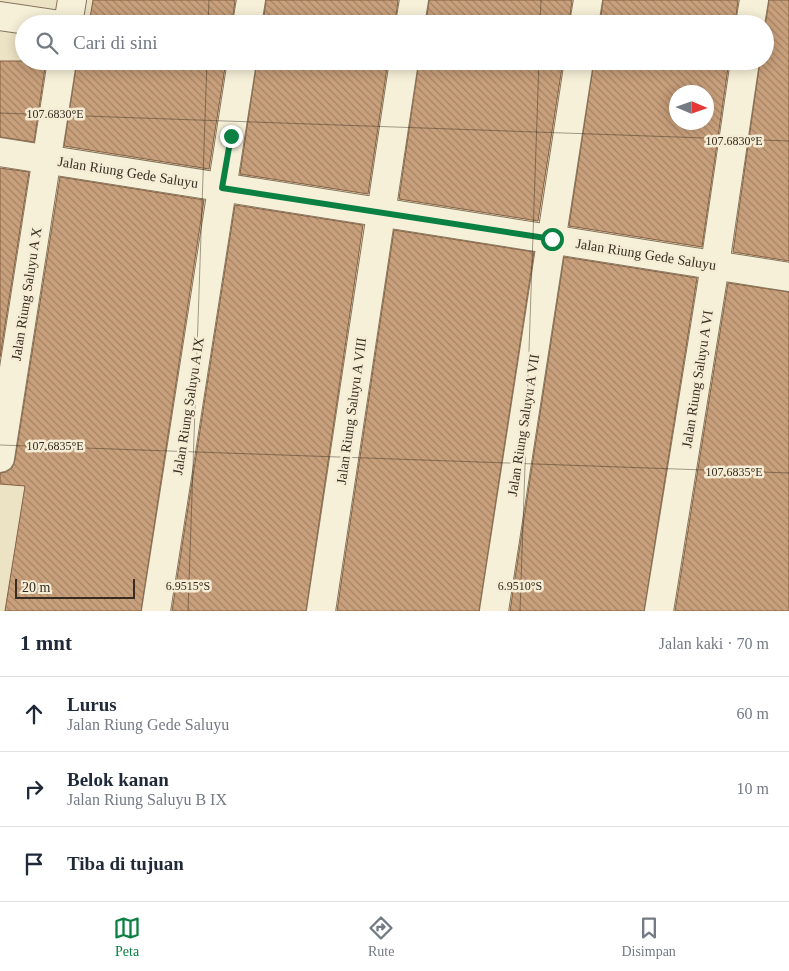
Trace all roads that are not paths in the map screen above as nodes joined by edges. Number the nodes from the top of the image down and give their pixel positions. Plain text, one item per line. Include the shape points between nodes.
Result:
1 (72, 0) edge
2 (251, 0) edge
3 (414, 0) edge
4 (588, 0) edge
5 (754, 0) edge
6 (70, 15) edge
7 (248, 15) edge
8 (412, 15) edge
9 (586, 15) edge
10 (752, 15) edge
11 (0, 16) edge
12 (15, 18) edge
13 (61, 70) edge
14 (241, 70) edge
15 (403, 70) edge
16 (578, 70) edge
17 (744, 70) edge
18 (0, 152) edge
19 (46, 159) junction
20 (221, 194) junction
21 (380, 212) junction
22 (552, 239) junction
23 (715, 265) junction
24 (789, 277) edge
25 (0, 458) edge
26 (156, 611) edge
27 (321, 611) edge
28 (494, 611) edge
29 (659, 611) edge

1 - 6 street
2 - 7 street
3 - 8 street
4 - 9 street
5 - 10 street
11 - 12 street
13 - 19 street, Jalan Riung Saluyu A X
14 - 20 street, Jalan Riung Saluyu A IX
15 - 21 street, Jalan Riung Saluyu A VIII
16 - 22 street, Jalan Riung Saluyu A VII
17 - 23 street, Jalan Riung Saluyu A VI
18 - 19 street, Jalan Riung Gede Saluyu
19 - 20 street, Jalan Riung Gede Saluyu
19 - 25 street, Jalan Riung Saluyu A X
20 - 21 street, Jalan Riung Gede Saluyu
20 - 26 street, Jalan Riung Saluyu A IX
21 - 22 street, Jalan Riung Gede Saluyu
21 - 27 street, Jalan Riung Saluyu A VIII
22 - 23 street, Jalan Riung Gede Saluyu
22 - 28 street, Jalan Riung Saluyu A VII
23 - 24 street, Jalan Riung Gede Saluyu
23 - 29 street, Jalan Riung Saluyu A VI

